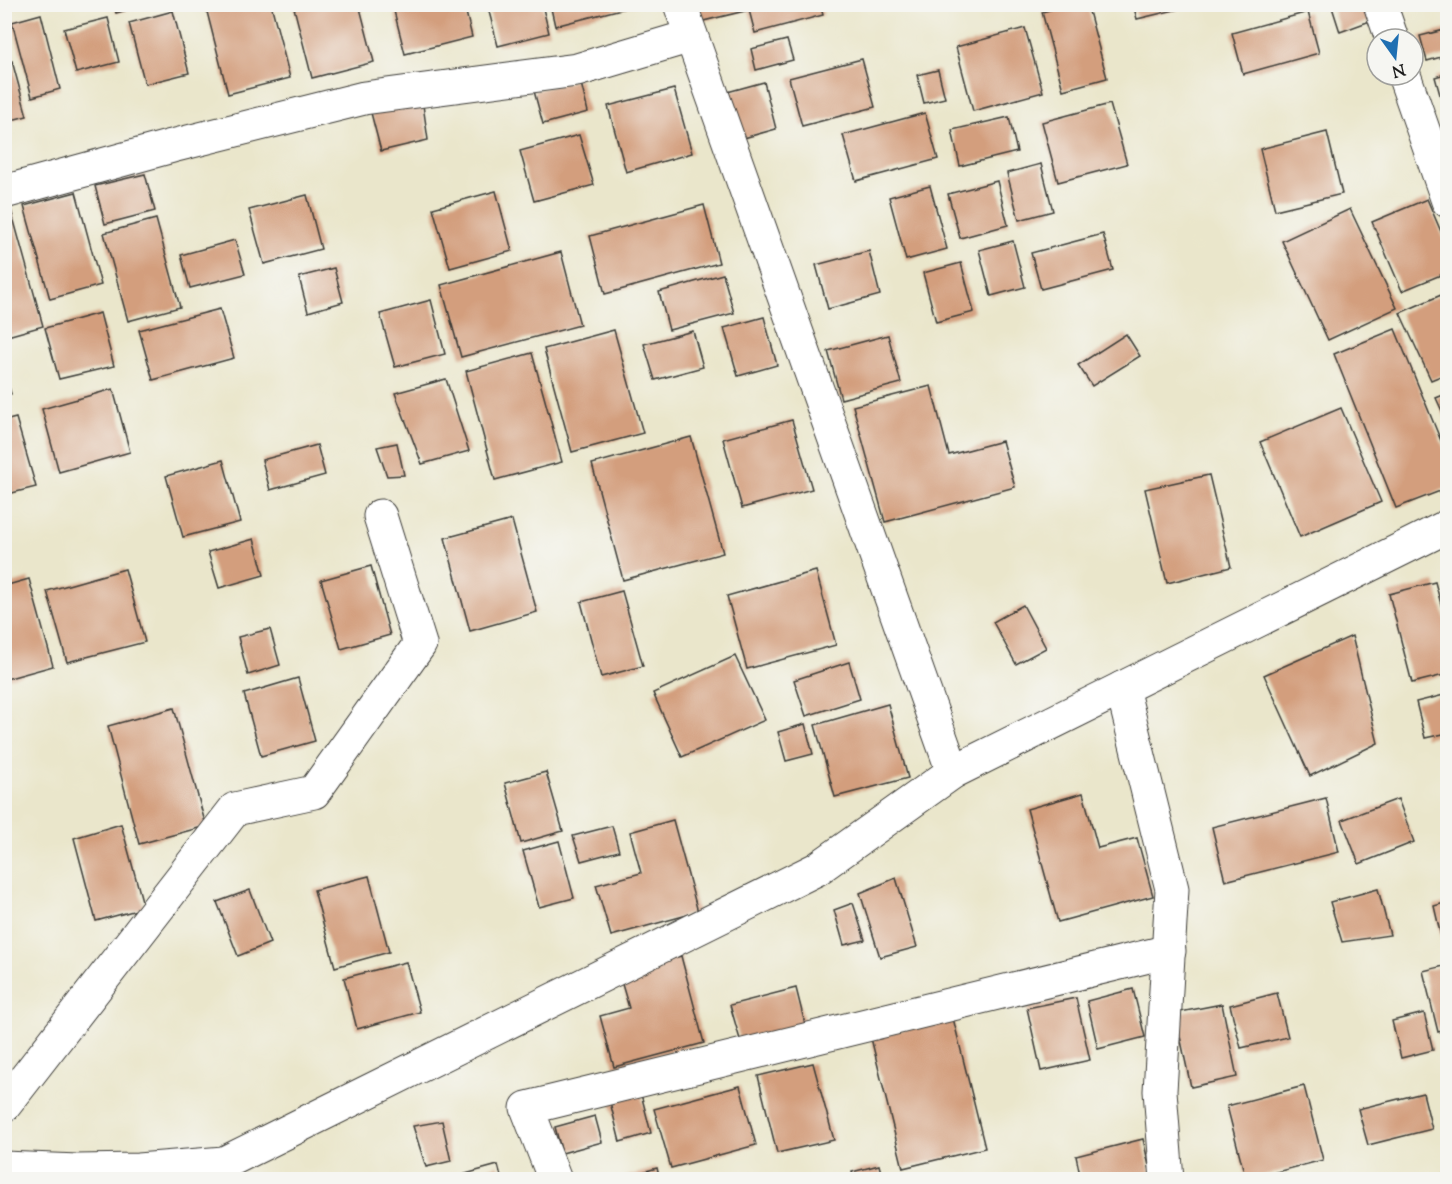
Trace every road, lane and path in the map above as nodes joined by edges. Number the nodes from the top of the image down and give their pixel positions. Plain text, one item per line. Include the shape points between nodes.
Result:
1 (680, 4) edge
2 (1380, 4) edge
3 (1388, 27) edge
4 (691, 36) junction
5 (1408, 87) edge
6 (4, 192) edge
7 (1448, 201) edge
8 (380, 516) dead end
9 (1448, 526) edge
10 (1122, 688) junction
11 (953, 772) junction
12 (1169, 951) junction
13 (4, 1106) edge
14 (4, 1168) edge
15 (555, 1179) edge
16 (1167, 1179) edge

1 - 4 street
2 - 3 street
4 - 6 street via 577,70 364,98
4 - 11 street
5 - 7 street
8 - 13 street via 420,644 314,792 235,810
9 - 10 street
10 - 11 street
10 - 12 street via 1172,889
11 - 14 street via 818,869 224,1163 138,1170
12 - 15 street via 527,1108
12 - 16 street via 1160,1091

